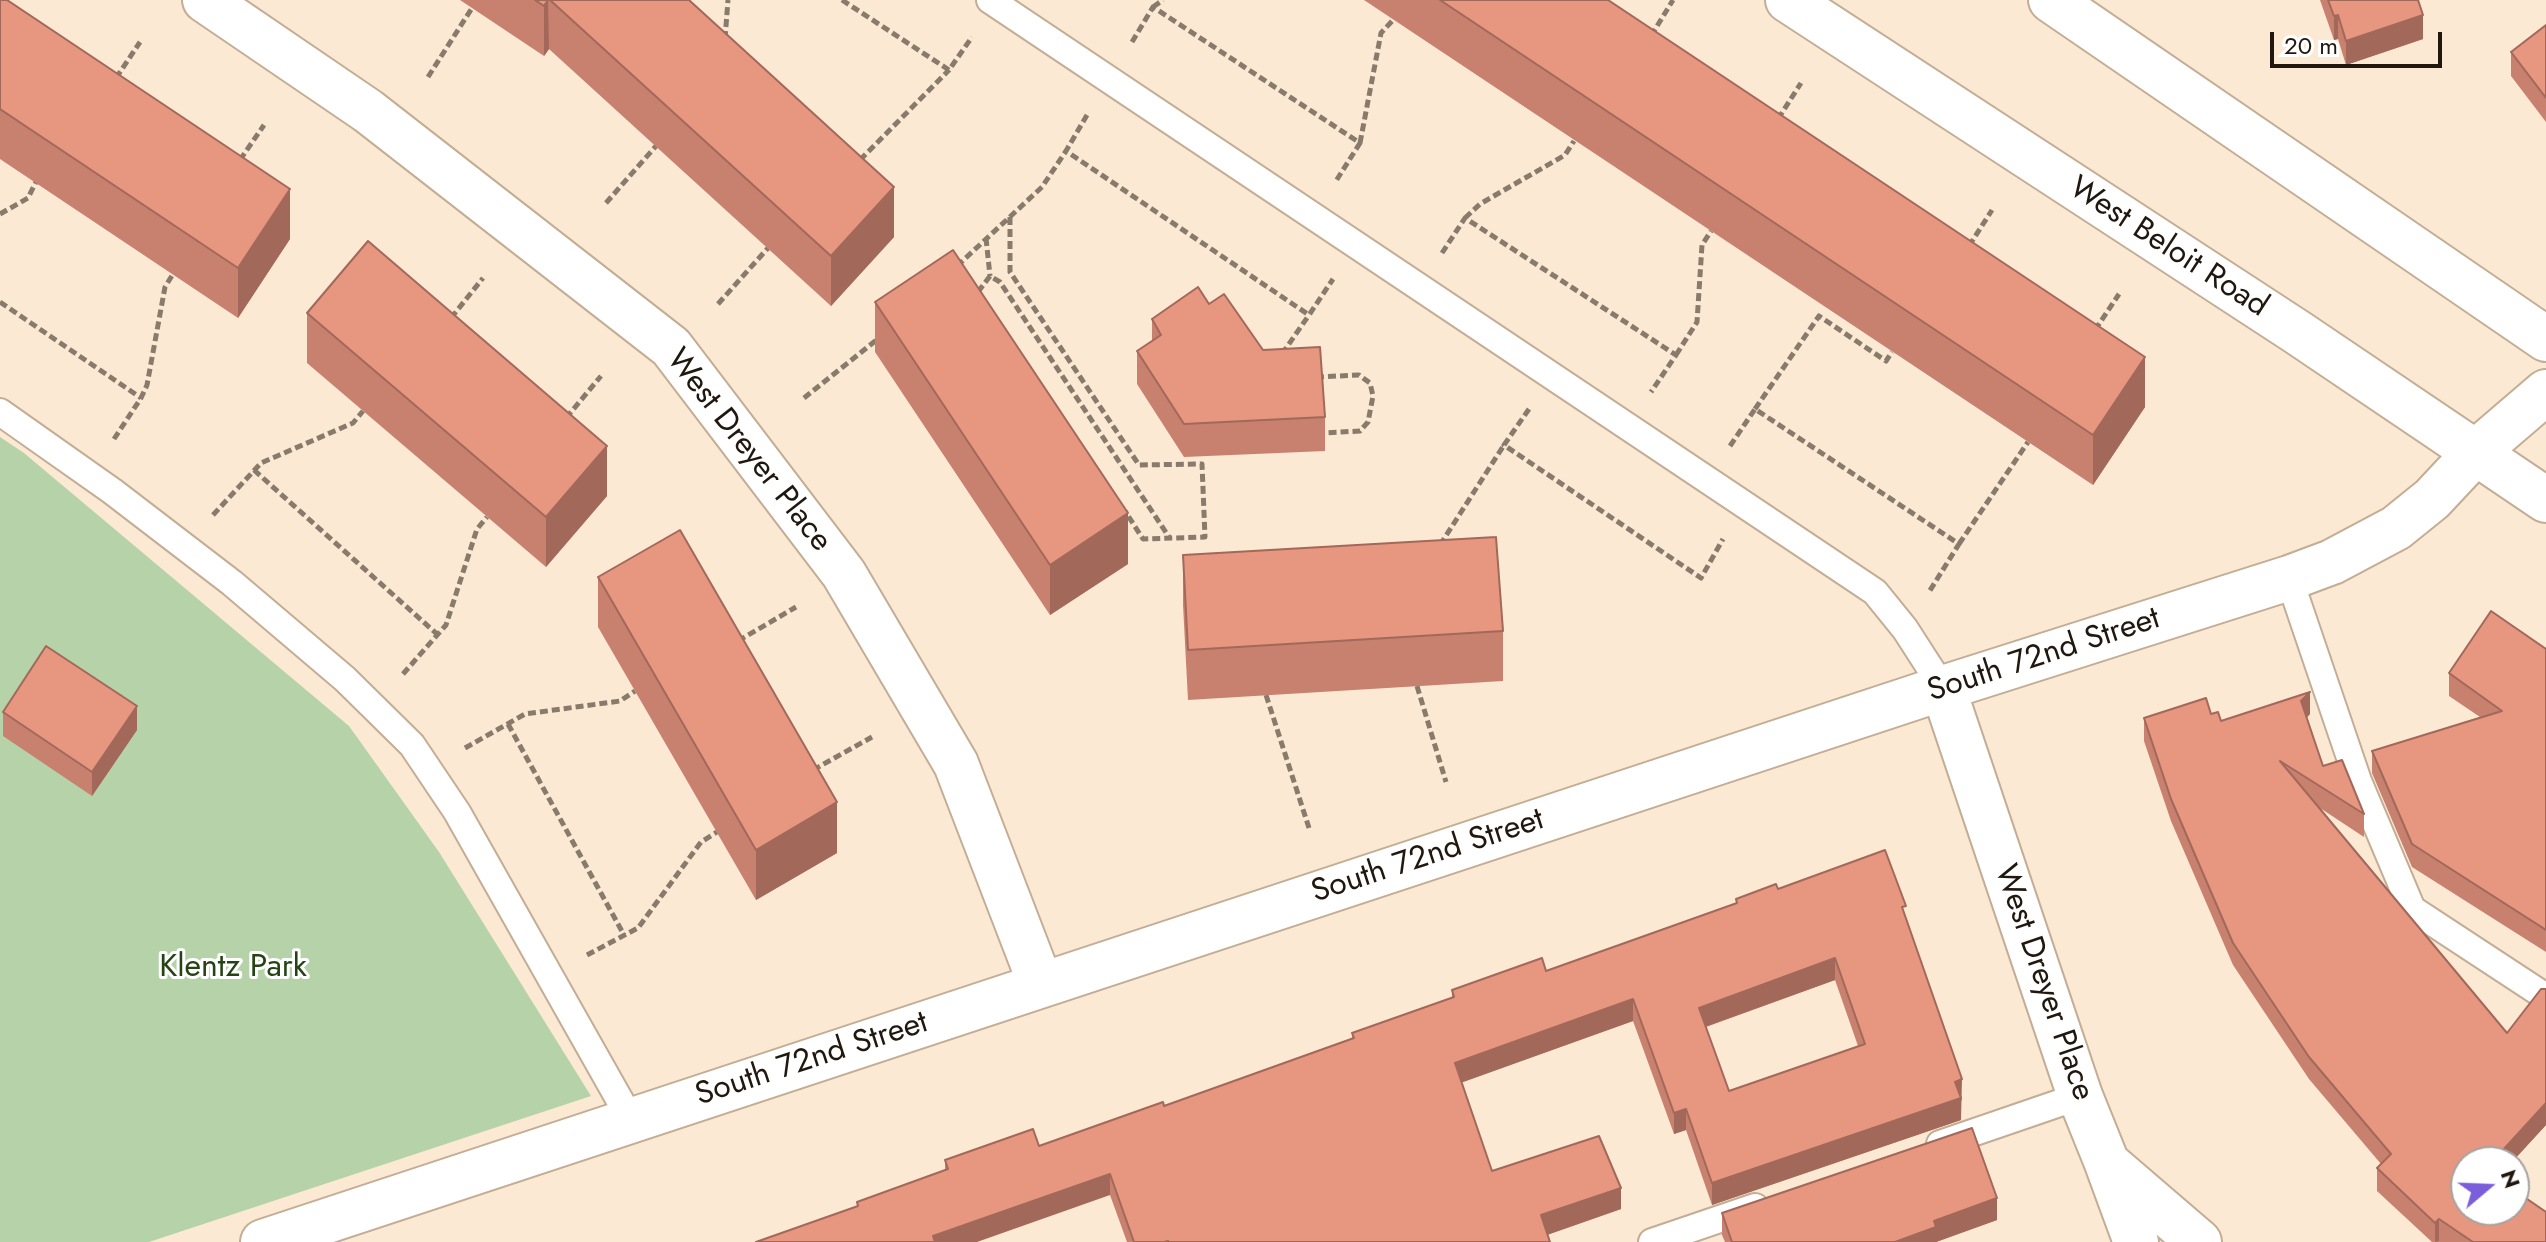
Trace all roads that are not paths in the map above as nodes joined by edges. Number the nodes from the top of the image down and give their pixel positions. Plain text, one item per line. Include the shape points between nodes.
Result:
1 (205, 0) edge
2 (1788, 0) edge
3 (992, 2) edge
4 (2080, 8) edge
5 (2546, 339) edge
6 (2546, 392) edge
7 (0, 412) edge
8 (2476, 452) junction
9 (2546, 500) edge
10 (2289, 578) junction
11 (1943, 688) junction
12 (1041, 985) junction
13 (2546, 997) edge
14 (2080, 1096) junction
15 (631, 1120) junction
16 (1919, 1151) edge
17 (2107, 1163) junction
18 (1786, 1196) edge
19 (291, 1238) edge
20 (1652, 1242) edge
21 (2136, 1242) edge
22 (2199, 1242) edge

1 - 12 street, West Dreyer Place via 368,111 671,347 844,574 956,764
2 - 8 street, West Beloit Road
3 - 11 lane via 1875,592
4 - 5 street
6 - 8 street, South 72nd Street
7 - 15 lane via 244,593 412,745 457,812
8 - 9 street, West Beloit Road
8 - 10 street, South 72nd Street via 2396,528
10 - 11 street, South 72nd Street
10 - 13 lane via 2358,781 2412,909
11 - 12 street, South 72nd Street
11 - 14 street, West Dreyer Place
12 - 15 street, South 72nd Street
14 - 16 lane
14 - 17 street, West Dreyer Place
15 - 19 street, South 72nd Street
17 - 21 street
17 - 22 street, West Dreyer Place
18 - 20 lane

